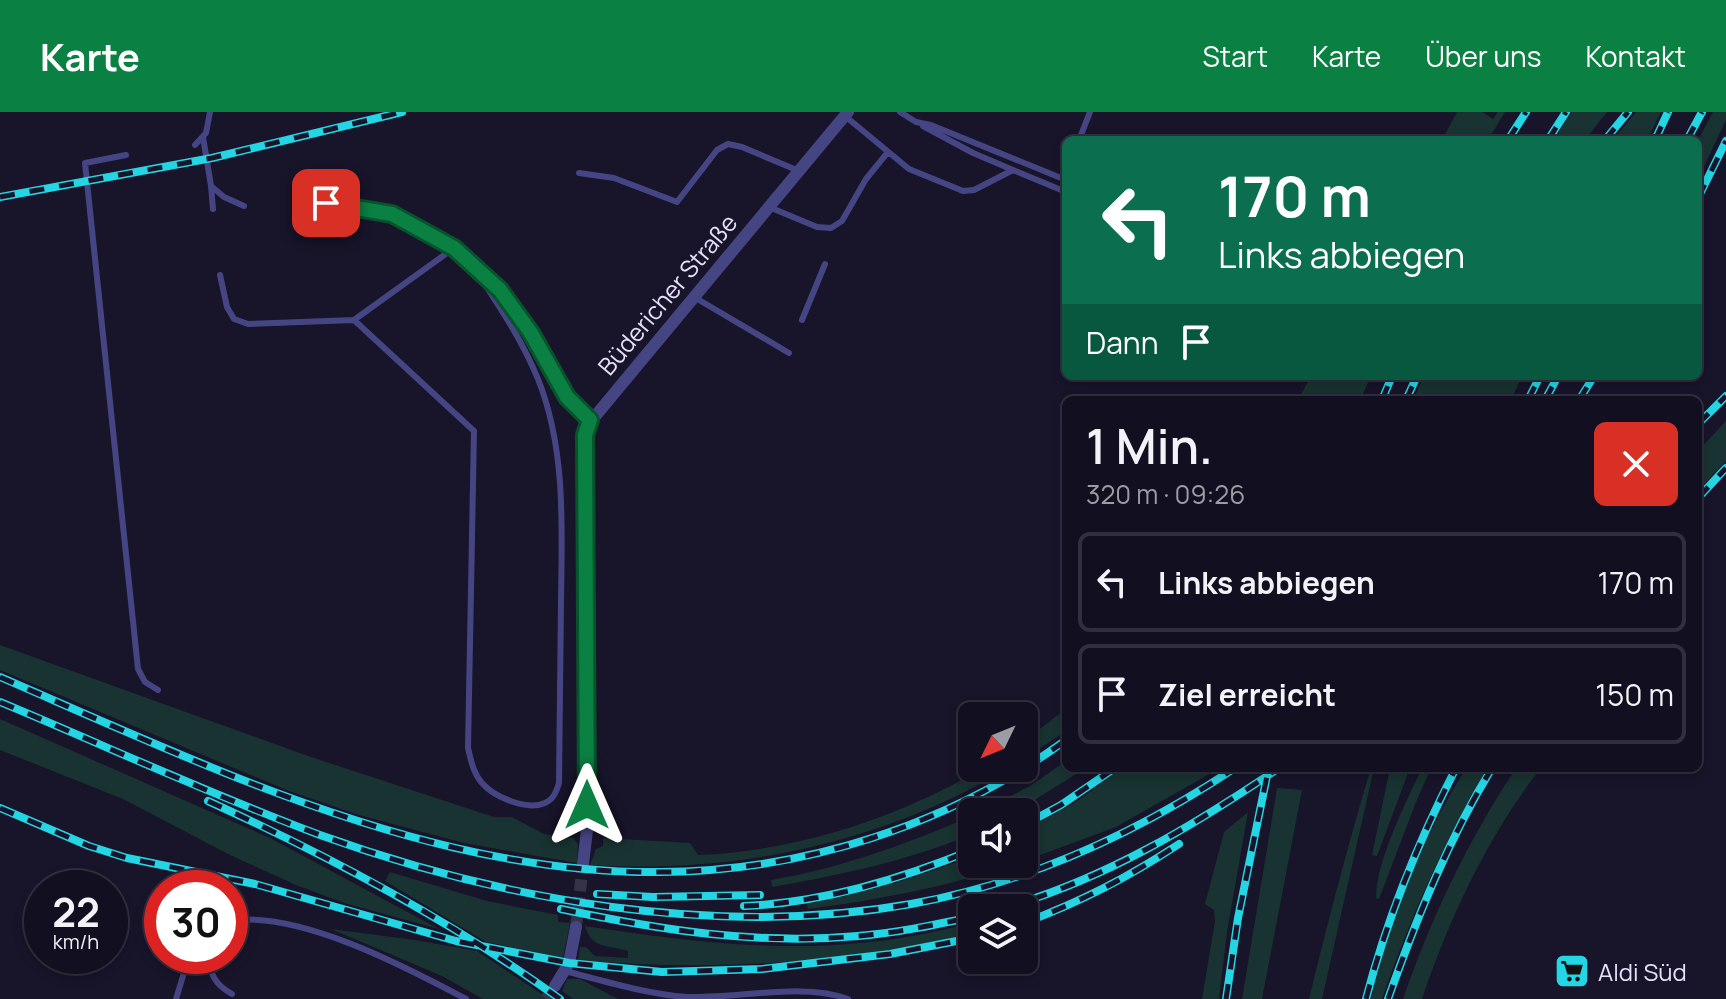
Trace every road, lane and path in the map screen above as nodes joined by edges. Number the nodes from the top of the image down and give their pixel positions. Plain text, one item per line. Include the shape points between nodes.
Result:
1 (210, 112) edge
2 (900, 112) edge
3 (1090, 112) edge
4 (846, 114) edge
5 (916, 122) junction
6 (1081, 136) edge
7 (203, 137) junction
8 (195, 145) dead end
9 (888, 152) junction
10 (126, 155) dead end
11 (1013, 170) junction
12 (799, 171) junction
13 (579, 173) dead end
14 (1062, 178) edge
15 (211, 186) junction
16 (1062, 190) edge
17 (326, 203) dead end
18 (244, 206) dead end
19 (769, 207) junction
20 (213, 209) dead end
21 (454, 248) junction
22 (471, 263) junction
23 (825, 264) dead end
24 (220, 275) dead end
25 (694, 297) junction
26 (354, 320) junction
27 (802, 320) dead end
28 (789, 353) dead end
29 (590, 420) junction
30 (158, 690) dead end
31 (583, 864) tunnel mouth
32 (248, 921) edge
33 (576, 927) tunnel mouth
34 (565, 971) junction
35 (184, 974) edge
36 (211, 974) edge
37 (555, 986) tunnel mouth
38 (232, 994) dead end
39 (762, 997) edge
40 (176, 999) edge
41 (466, 999) edge
42 (848, 999) edge

1 - 7 lane
2 - 5 lane
3 - 6 lane
4 - 9 lane
4 - 12 street, Büdericher Straße
5 - 11 lane
5 - 14 lane
7 - 8 lane
7 - 15 lane
9 - 11 lane via 909,169 963,191
9 - 19 lane via 842,221 831,228
10 - 30 lane via 85,163 138,669
11 - 16 lane
12 - 13 lane via 728,144 717,150 677,202 614,178
12 - 19 street, Büdericher Straße
15 - 18 lane
15 - 20 lane
17 - 21 lane via 392,214
19 - 25 street, Büdericher Straße
21 - 22 lane
21 - 26 lane
22 - 26 lane via 517,334 554,433 562,539 559,783 555,796 544,804 500,797 482,783 468,748 474,431
22 - 29 lane via 500,290 567,397
23 - 27 lane
24 - 26 lane via 227,307 234,319 248,324
25 - 28 lane
25 - 29 street, Büdericher Straße
29 - 31 street via 585,435
32 - 41 lane via 325,934
33 - 34 street
34 - 37 street
34 - 39 lane via 683,996
35 - 40 lane
36 - 38 lane via 219,987
39 - 42 lane via 806,991

